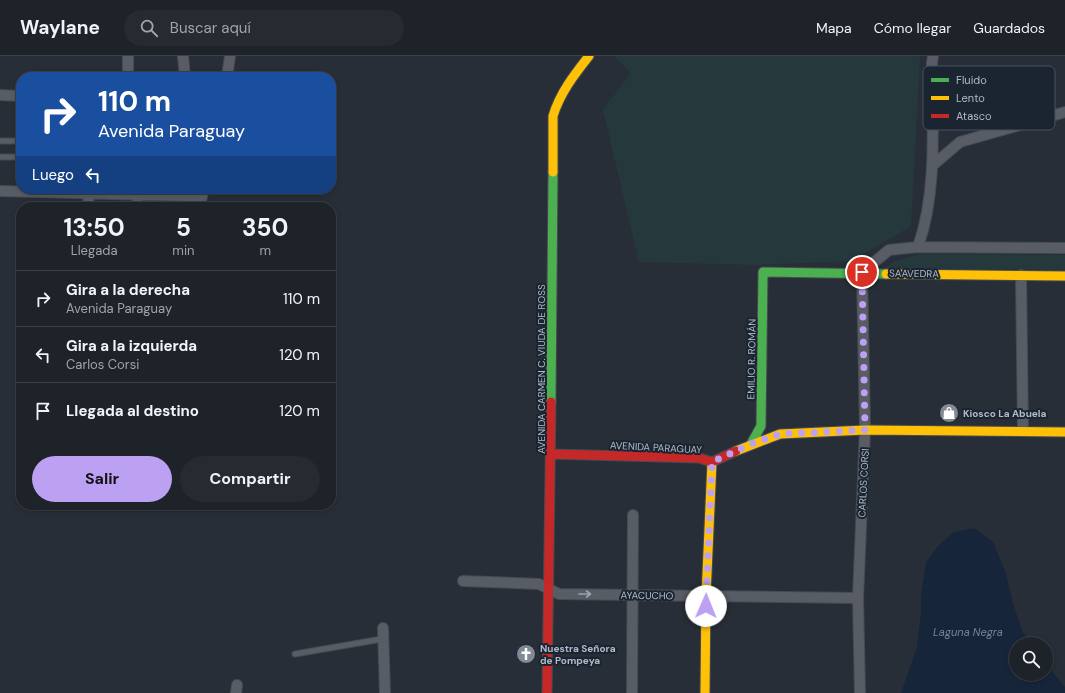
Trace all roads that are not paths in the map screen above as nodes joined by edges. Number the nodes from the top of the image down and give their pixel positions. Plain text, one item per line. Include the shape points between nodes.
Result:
1 (128, 56) edge
2 (183, 56) edge
3 (230, 56) edge
4 (589, 56) edge
5 (933, 56) edge
6 (932, 66) edge
7 (128, 71) dead end
8 (185, 72) edge
9 (228, 72) edge
10 (0, 95) edge
11 (16, 96) edge
12 (1065, 112) edge
13 (1055, 115) edge
14 (932, 130) edge
15 (1002, 130) edge
16 (0, 141) edge
17 (16, 141) edge
18 (0, 157) edge
19 (16, 157) edge
20 (932, 166) junction
21 (0, 191) edge
22 (16, 191) edge
23 (138, 194) joint
24 (203, 194) edge
25 (188, 196) junction
26 (137, 202) edge
27 (187, 202) edge
28 (918, 247) junction
29 (1065, 248) edge
30 (763, 272) joint
31 (862, 272) junction
32 (1021, 275) junction
33 (1065, 276) edge
34 (865, 430) junction
35 (1023, 431) junction
36 (1065, 432) edge
37 (751, 444) junction
38 (551, 454) junction
39 (712, 462) junction
40 (632, 515) dead end
41 (463, 581) dead end
42 (548, 588) junction
43 (633, 594) junction
44 (706, 596) junction
45 (858, 598) junction
46 (383, 628) dead end
47 (382, 639) junction
48 (295, 654) dead end
49 (385, 693) edge
50 (547, 693) edge
51 (632, 693) edge
52 (705, 693) edge
53 (860, 693) edge

1 - 7 street
2 - 8 street
3 - 9 street
4 - 38 street, AVENIDA CARMEN C. VIUDA DE ROSS via 556,102 553,116
5 - 6 street
10 - 11 street
12 - 13 street
14 - 20 street
15 - 20 street via 960,142
16 - 17 lane
18 - 19 lane
20 - 28 street via 926,225
21 - 22 street
23 - 25 street
23 - 26 street
24 - 25 street via 201,200
25 - 27 street
28 - 29 street, SAAVEDRA
28 - 31 street, SAAVEDRA via 889,250
30 - 31 street, SAAVEDRA
30 - 37 street, EMILIO R. ROMÁN via 761,426
31 - 32 street, SAAVEDRA
31 - 34 street, CARLOS CORSI
32 - 33 street, SAAVEDRA
32 - 35 street
34 - 35 street, AVENIDA PARAGUAY
34 - 37 street, AVENIDA PARAGUAY via 780,434
34 - 45 street, CARLOS CORSI
35 - 36 street, AVENIDA PARAGUAY
37 - 39 street, AVENIDA PARAGUAY
38 - 39 street, AVENIDA PARAGUAY via 699,458
38 - 42 street, AVENIDA CARMEN C. VIUDA DE ROSS
39 - 44 street
40 - 43 street
41 - 42 street, AYACUCHO via 539,584
42 -> 43 street, AYACUCHO via 559,594
42 - 50 street, AVENIDA CARMEN C. VIUDA DE ROSS
43 - 44 street, AYACUCHO
43 - 51 street
44 - 45 street, AYACUCHO
44 - 52 street
45 - 53 street, CARLOS CORSI
46 - 47 street
47 - 48 lane
47 - 49 street

